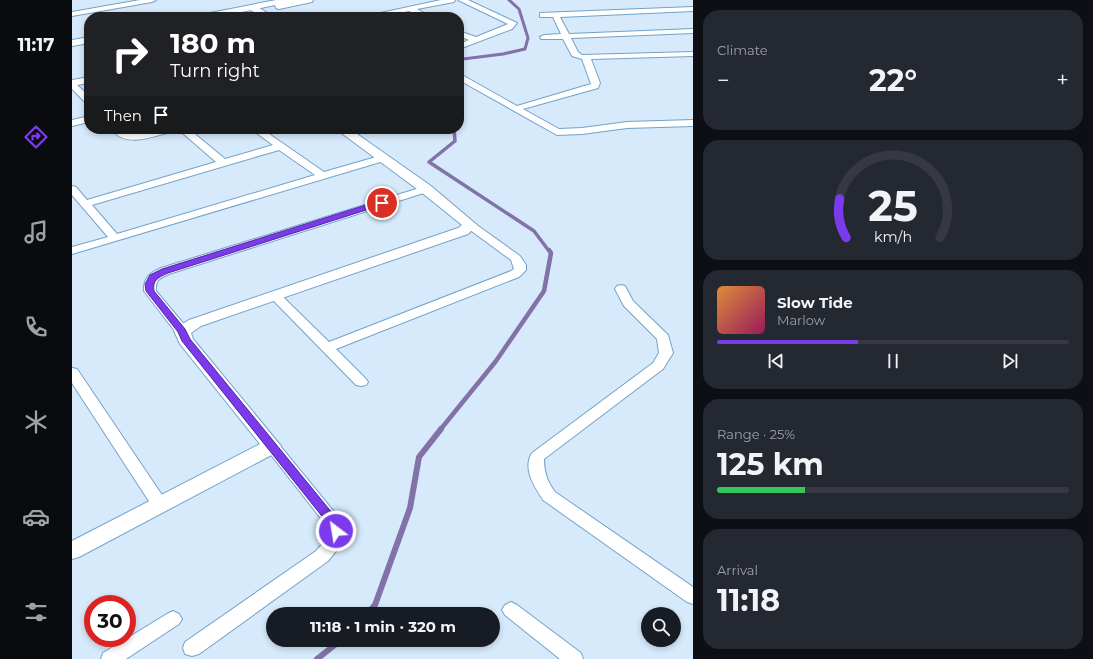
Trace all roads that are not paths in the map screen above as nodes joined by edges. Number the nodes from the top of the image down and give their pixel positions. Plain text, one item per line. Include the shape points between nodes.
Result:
1 (101, 0) edge
2 (152, 0) edge
3 (288, 0) edge
4 (309, 0) edge
5 (451, 0) edge
6 (462, 0) edge
7 (257, 6) edge
8 (110, 8) junction
9 (410, 9) junction
10 (693, 10) edge
11 (84, 12) edge
12 (85, 12) edge
13 (229, 12) edge
14 (242, 12) edge
15 (395, 12) edge
16 (416, 12) edge
17 (72, 14) edge
18 (555, 14) junction
19 (543, 15) dead end
20 (693, 31) edge
21 (464, 34) edge
22 (565, 36) junction
23 (544, 37) dead end
24 (476, 40) junction
25 (84, 41) edge
26 (73, 43) edge
27 (84, 45) edge
28 (464, 45) edge
29 (693, 54) edge
30 (586, 58) junction
31 (464, 80) edge
32 (84, 81) edge
33 (72, 84) edge
34 (84, 96) edge
35 (515, 109) junction
36 (84, 121) edge
37 (72, 123) edge
38 (693, 123) edge
39 (121, 134) edge
40 (149, 134) edge
41 (190, 134) edge
42 (263, 134) edge
43 (349, 134) edge
44 (281, 146) junction
45 (383, 158) junction
46 (223, 164) junction
47 (323, 176) junction
48 (426, 189) junction
49 (74, 194) edge
50 (85, 204) junction
51 (470, 225) junction
52 (115, 238) junction
53 (72, 251) edge
54 (621, 289) dead end
55 (275, 296) junction
56 (182, 331) junction
57 (326, 348) junction
58 (72, 372) edge
59 (361, 382) dead end
60 (272, 446) junction
61 (160, 505) junction
62 (72, 551) edge
63 (693, 597) edge
64 (511, 610) dead end
65 (173, 619) dead end
66 (192, 648) dead end
67 (110, 659) edge
68 (574, 659) edge

1 - 8 street
2 - 8 street
3 - 7 street
4 - 7 street
5 - 9 street
6 - 24 street via 513,23
7 - 13 street
7 - 14 street
8 - 12 street
9 - 15 street
9 - 16 street
10 - 18 street
11 - 17 street
18 - 19 street
18 - 22 street
20 - 22 street
21 - 24 street
22 - 23 street
22 - 30 street via 575,54
24 - 28 street
25 - 26 street
26 - 27 street
29 - 30 street
30 - 35 street via 596,83 589,88
31 - 35 street
32 - 33 street
33 - 34 street
35 - 38 street via 557,132 627,125
36 - 37 street
39 - 40 street via 131,138
41 - 46 street
42 - 44 street
43 - 45 street
44 - 46 street
44 - 47 street
45 - 47 street
45 - 48 street
46 - 50 street
47 - 52 street
48 - 51 street
48 - 56 street via 165,271 153,277 149,284 150,291
49 - 50 street
50 - 52 street
51 - 55 street via 463,231
51 - 57 street via 516,258 520,270
52 - 53 street
54 - 63 street via 628,303 664,338 666,353 658,366 537,457 536,471 549,496
55 - 56 street via 194,322
55 - 57 street
56 - 60 street via 186,340
57 - 59 street
58 - 61 street
60 - 61 street
60 - 66 street via 329,517 336,531 332,545 322,556
61 - 62 street
64 - 68 street
65 - 67 street

